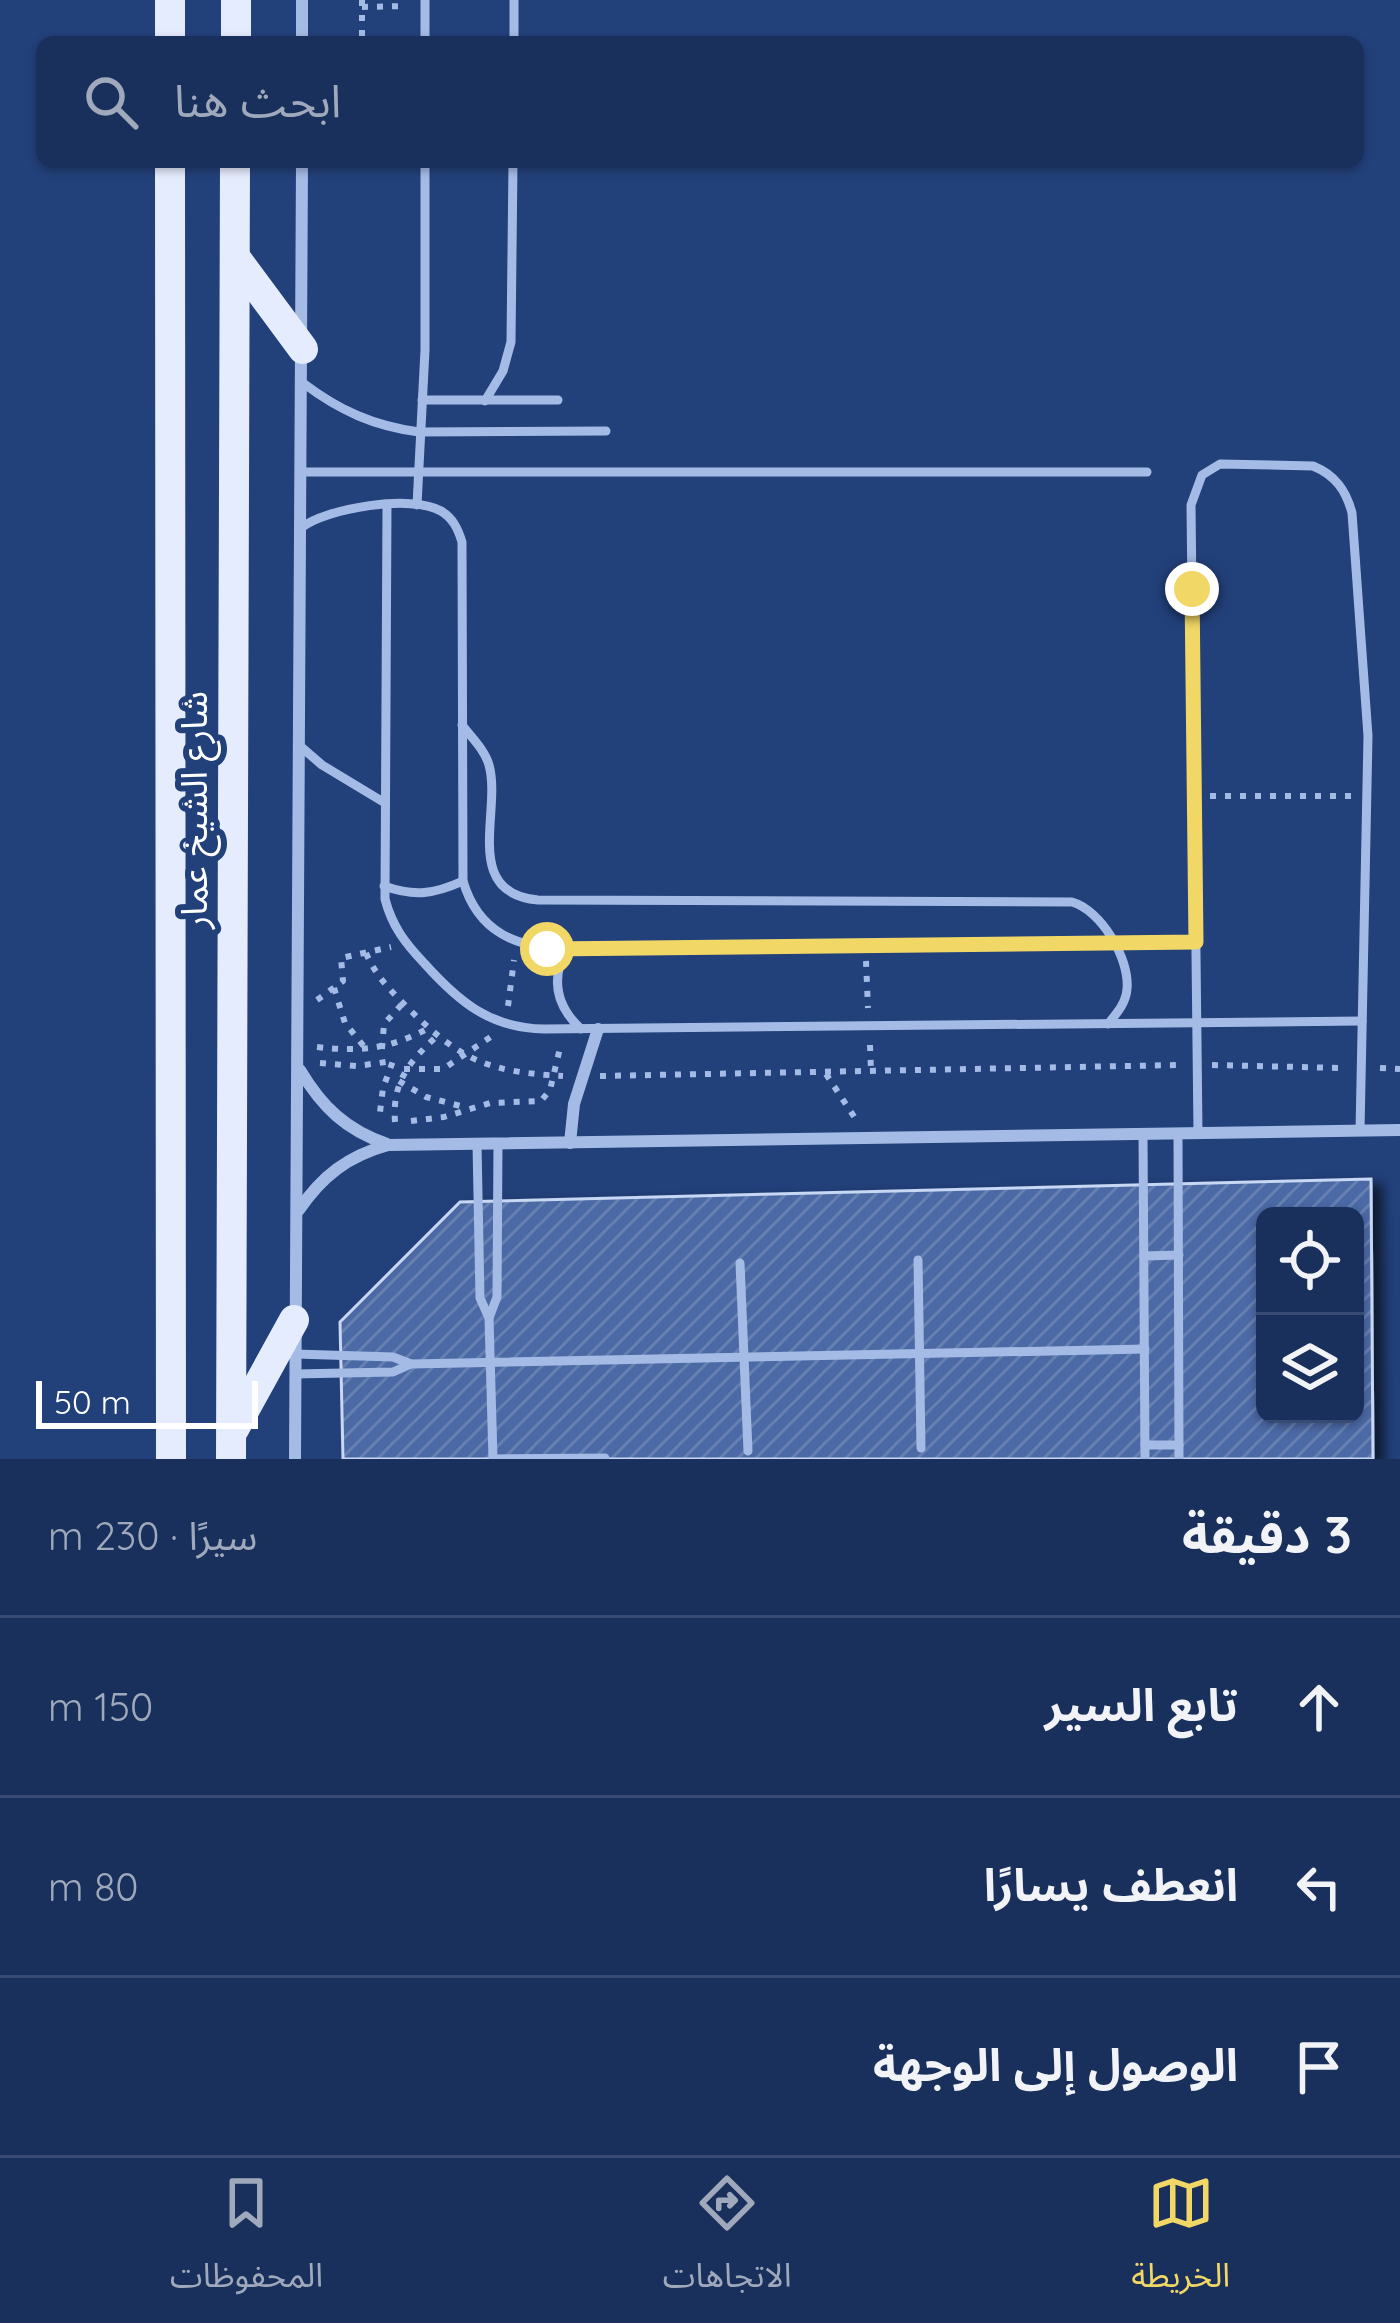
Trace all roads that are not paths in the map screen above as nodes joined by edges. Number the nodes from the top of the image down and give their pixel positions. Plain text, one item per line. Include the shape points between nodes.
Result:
1 (170, 0) edge
2 (236, 0) edge
3 (302, 0) edge
4 (514, 0) edge
5 (425, 3) edge
6 (170, 36) edge
7 (236, 36) edge
8 (302, 36) edge
9 (425, 36) edge
10 (514, 36) edge
11 (170, 168) edge
12 (236, 168) edge
13 (302, 168) edge
14 (425, 168) edge
15 (513, 168) edge
16 (235, 257) junction
17 (304, 349) junction
18 (303, 383) junction
19 (422, 400) junction
20 (558, 400) dead end
21 (485, 401) junction
22 (606, 431) dead end
23 (419, 432) junction
24 (302, 472) junction
25 (417, 472) junction
26 (1147, 472) dead end
27 (417, 505) junction
28 (387, 506) junction
29 (302, 528) junction
30 (462, 725) junction
31 (299, 746) junction
32 (385, 803) junction
33 (463, 881) junction
34 (384, 886) junction
35 (1196, 942) junction
36 (1112, 943) junction
37 (566, 949) junction
38 (1362, 1022) junction
39 (1197, 1023) junction
40 (1108, 1024) junction
41 (581, 1029) junction
42 (598, 1029) junction
43 (298, 1067) junction
44 (1400, 1130) edge
45 (1360, 1131) junction
46 (1178, 1133) junction
47 (1198, 1133) junction
48 (1143, 1134) junction
49 (570, 1142) junction
50 (498, 1143) junction
51 (477, 1144) junction
52 (388, 1145) junction
53 (299, 1210) junction
54 (1179, 1255) junction
55 (1144, 1256) junction
56 (918, 1260) dead end
57 (740, 1264) dead end
58 (489, 1318) junction
59 (295, 1320) junction
60 (1145, 1349) junction
61 (295, 1354) junction
62 (920, 1354) junction
63 (744, 1358) junction
64 (490, 1363) junction
65 (411, 1364) junction
66 (295, 1374) junction
67 (1179, 1444) junction
68 (1145, 1445) junction
69 (231, 1447) edge
70 (921, 1448) dead end
71 (748, 1451) dead end
72 (605, 1458) edge
73 (171, 1459) edge
74 (295, 1459) edge
75 (1145, 1459) edge
76 (1179, 1459) edge

1 - 6 main road
2 - 7 main road
3 - 8 street
4 - 10 lane
5 - 9 lane
11 - 73 main road, شارع الشيخ عمار
12 - 16 main road, شارع الشيخ عمار
13 - 17 street
14 - 19 lane
15 - 21 lane via 512,342
16 - 17 main road
16 - 69 main road, شارع الشيخ عمار
17 - 18 street
18 - 23 lane via 346,412
18 - 24 street
19 - 21 lane
19 - 23 lane
20 - 21 lane
22 - 23 lane
23 - 25 lane
24 - 25 lane
24 - 29 street
25 - 26 lane
25 - 27 lane
27 - 28 lane
27 - 30 lane via 452,519 462,542
28 - 29 lane via 339,509
28 - 32 lane
29 - 31 street
30 - 33 lane
30 - 36 lane via 490,768 491,867 525,899 1062,900 1097,914
31 - 32 lane
31 - 43 street
32 - 34 lane
33 - 34 lane via 428,894
33 - 37 lane via 476,912 500,935
34 - 41 lane via 406,943 471,1010 506,1025
35 - 36 lane
35 - 38 lane via 1192,494 1220,464 1300,463 1325,471 1349,500 1367,708
35 - 39 lane
36 - 37 lane
36 - 40 lane via 1128,981
37 - 41 lane via 557,992
38 - 39 lane
38 - 45 lane
39 - 40 lane
39 - 47 lane
40 - 42 lane
41 - 42 lane
42 - 49 street
43 - 52 street via 344,1124
43 - 53 street
44 - 45 street
45 - 47 street
46 - 47 street
46 - 48 street
46 - 54 lane
48 - 49 street
48 - 55 lane
49 - 50 street
50 - 51 street
50 - 58 lane via 497,1297
51 - 52 street
51 - 58 lane via 480,1298
52 - 53 street via 327,1175
53 - 59 street
54 - 55 lane
54 - 67 lane
55 - 60 lane
56 - 62 lane
57 - 63 lane
58 - 64 lane
59 - 61 street
59 - 69 main road
60 - 62 lane
60 - 68 lane
61 - 65 lane
61 - 66 street
62 - 63 lane
62 - 70 lane
63 - 64 lane
63 - 71 lane
64 - 65 lane
64 - 72 lane via 493,1459
65 - 66 lane via 393,1372
66 - 74 street
67 - 68 lane
67 - 76 lane
68 - 75 lane

